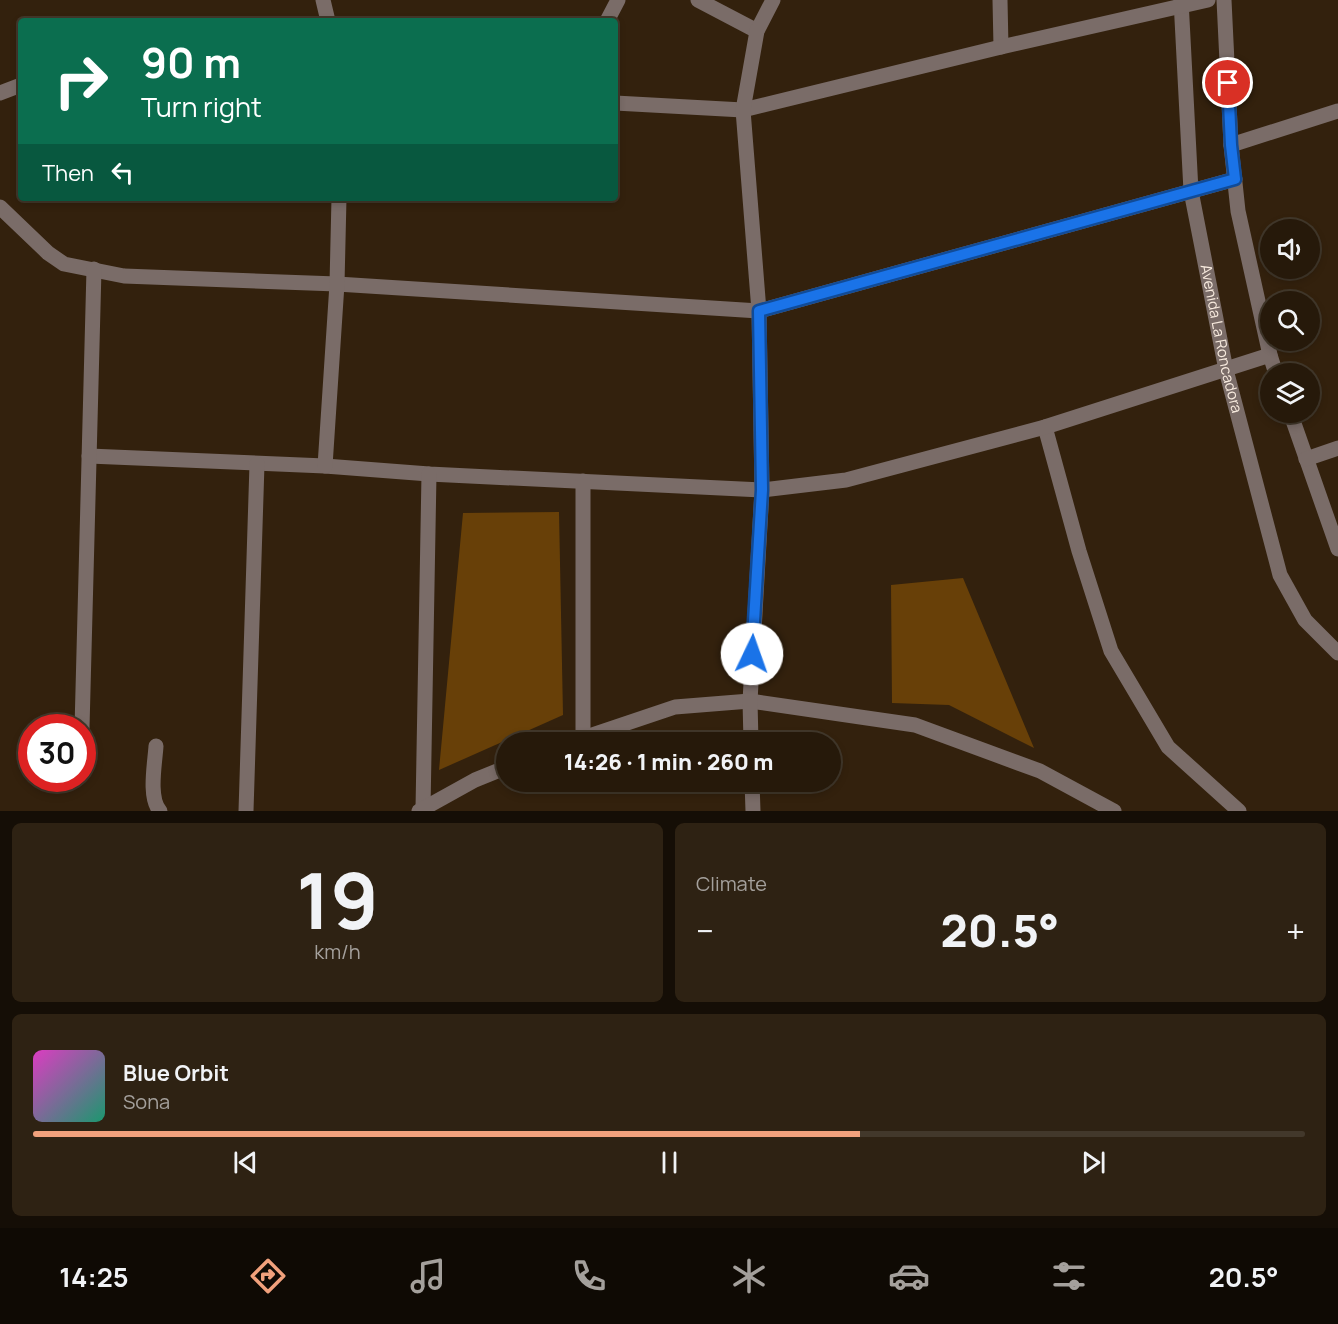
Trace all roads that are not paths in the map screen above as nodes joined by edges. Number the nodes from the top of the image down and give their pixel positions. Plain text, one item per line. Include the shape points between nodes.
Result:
1 (323, 0) edge
2 (618, 0) edge
3 (698, 0) edge
4 (773, 0) edge
5 (1000, 0) edge
6 (1208, 0) edge
7 (1224, 0) edge
8 (1182, 4) edge
9 (327, 18) edge
10 (609, 18) edge
11 (757, 31) junction
12 (1001, 47) junction
13 (18, 86) edge
14 (0, 93) edge
15 (618, 103) edge
16 (743, 110) junction
17 (1338, 111) edge
18 (1231, 145) junction
19 (1235, 179) junction
20 (1191, 191) junction
21 (339, 201) edge
22 (0, 207) edge
23 (93, 269) junction
24 (337, 284) junction
25 (759, 311) junction
26 (1270, 355) junction
27 (1273, 363) edge
28 (1226, 370) junction
29 (1294, 423) edge
30 (1044, 427) junction
31 (1338, 448) edge
32 (89, 456) junction
33 (1306, 459) junction
34 (257, 464) junction
35 (326, 466) junction
36 (429, 474) junction
37 (583, 481) junction
38 (762, 490) junction
39 (1338, 549) edge
40 (1338, 653) edge
41 (750, 700) junction
42 (82, 714) edge
43 (577, 732) edge
44 (600, 732) edge
45 (751, 732) edge
46 (156, 746) dead end
47 (496, 771) edge
48 (752, 792) edge
49 (421, 810) edge
50 (160, 811) edge
51 (246, 811) edge
52 (753, 811) edge
53 (1114, 811) edge
54 (1239, 811) edge

1 - 9 street
2 - 10 street
3 - 11 street
4 - 11 street
5 - 12 street
6 - 8 street
7 - 18 street
8 - 12 street
8 - 20 street, Avenida La Roncadora
11 - 16 street
12 - 16 street
13 - 14 street
15 - 16 street
16 - 25 street
17 - 18 street
18 - 19 street
19 - 20 street
19 - 26 street via 1238,210
20 - 25 street
20 - 28 street, Avenida La Roncadora
21 - 24 street
22 - 23 street via 63,264
23 - 24 street via 124,276
23 - 32 street
24 - 25 street
24 - 35 street
25 - 38 street
26 - 27 street
26 - 28 street
28 - 30 street
28 - 40 street, Avenida La Roncadora via 1280,575 1305,620
29 - 33 street
30 - 38 street via 846,480
30 - 54 street via 1111,651 1168,747
31 - 33 street
32 - 34 street
32 - 42 street
33 - 39 street
34 - 35 street
34 - 51 street
35 - 36 street
36 - 37 street
36 - 49 street
37 - 38 street
37 - 43 street
38 - 41 street
41 - 44 street via 675,706
41 - 45 street
41 - 53 street via 915,725 1040,771
46 - 50 street via 153,790
47 - 49 street
48 - 52 street

